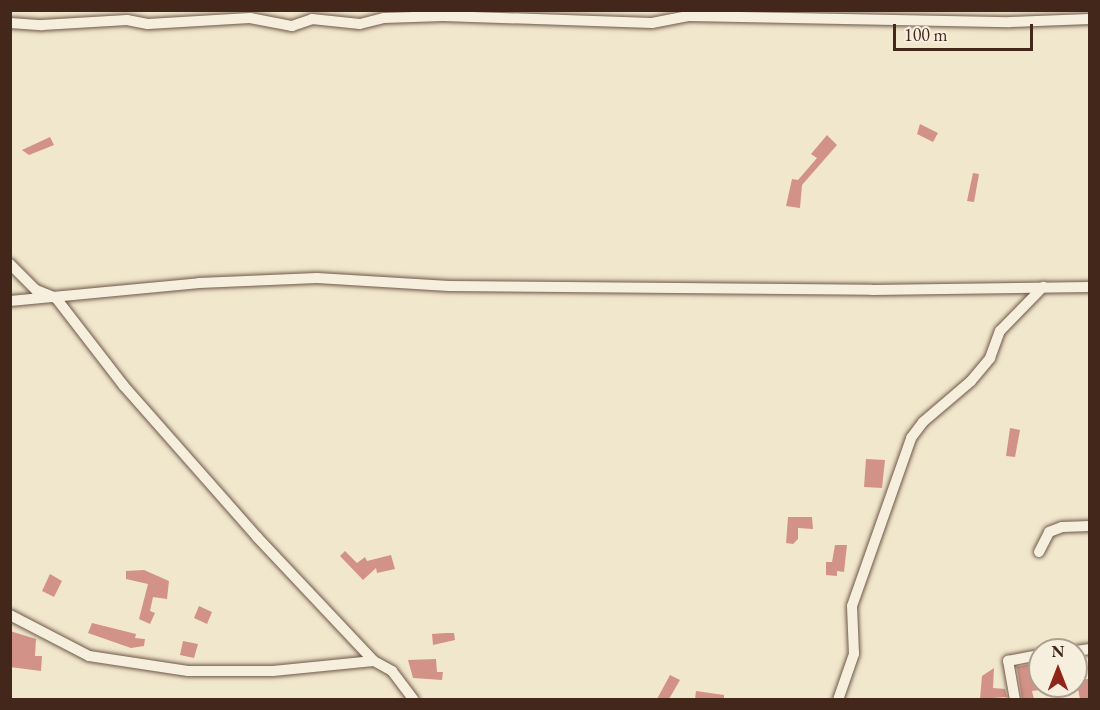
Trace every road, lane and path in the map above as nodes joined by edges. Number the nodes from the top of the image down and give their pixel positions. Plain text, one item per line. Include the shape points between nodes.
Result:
1 (1089, 20) edge
2 (10, 23) edge
3 (10, 264) edge
4 (1089, 286) edge
5 (1043, 287) junction
6 (56, 298) junction
7 (10, 301) edge
8 (1089, 526) edge
9 (1039, 552) dead end
10 (10, 615) edge
11 (1028, 657) edge
12 (374, 661) junction
13 (414, 699) edge
14 (838, 699) edge
15 (1015, 699) edge

1 - 2 street via 689,16 652,23 443,16 384,18 360,24 312,19 292,26 250,18 148,24 127,20 42,26
3 - 6 street via 36,290
4 - 5 street
5 - 6 street via 872,290 449,286 317,278 199,283
5 - 14 street via 1000,331 990,358 971,381 923,422 911,438 852,606 854,654
6 - 7 street
6 - 12 street via 124,386 257,537
8 - 9 street via 1062,527 1049,532
10 - 12 street via 89,656 188,672 273,672
11 - 15 street via 1008,661
12 - 13 street via 392,672

